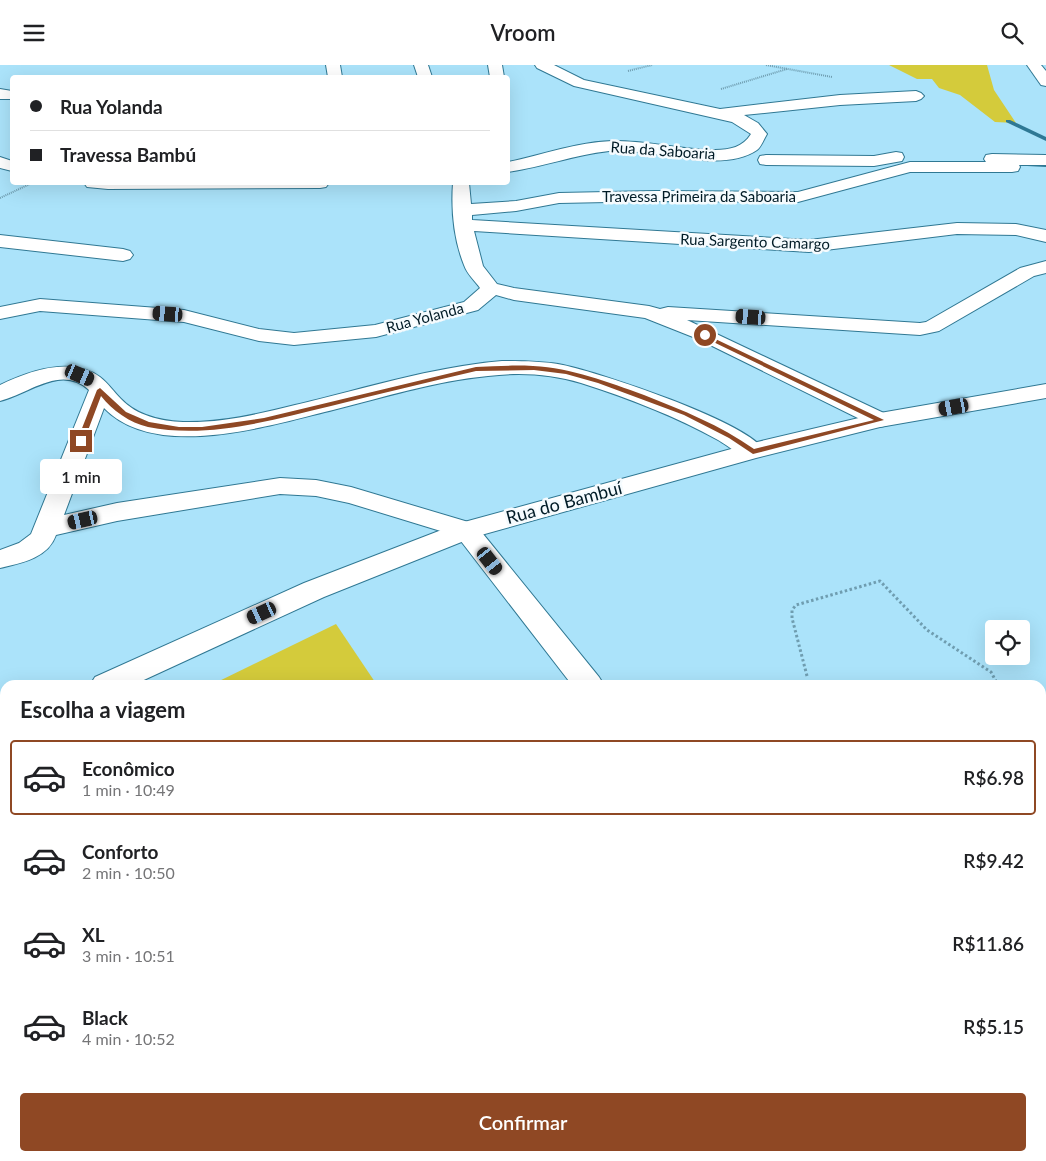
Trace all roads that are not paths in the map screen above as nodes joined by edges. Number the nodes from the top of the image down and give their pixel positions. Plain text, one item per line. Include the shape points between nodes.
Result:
1 (542, 65) edge
2 (1034, 65) edge
3 (1046, 82) edge
4 (916, 95) dead end
5 (723, 113) junction
6 (766, 160) dead end
7 (1046, 160) edge
8 (1009, 162) junction
9 (510, 167) edge
10 (461, 185) edge
11 (463, 217) junction
12 (1046, 236) edge
13 (0, 241) edge
14 (123, 255) dead end
15 (1046, 267) edge
16 (490, 288) junction
17 (649, 312) junction
18 (0, 313) edge
19 (100, 390) junction
20 (1046, 391) edge
21 (0, 394) edge
22 (880, 420) junction
23 (753, 451) junction
24 (48, 528) junction
25 (466, 530) junction
26 (0, 559) edge
27 (116, 680) edge
28 (585, 680) edge

1 - 5 street, Rua da Saboaria via 579,83
2 - 3 street
4 - 5 street
5 - 9 street, Rua da Saboaria via 748,122 759,134 757,141 743,151 713,155 613,146
6 - 8 street via 874,161 890,157
7 - 8 street
8 - 11 street, Travessa Primeira da Saboaria via 1012,167 910,167 798,197 559,198
10 - 11 street
11 - 12 street, Rua Sargento Camargo via 809,246 981,226
11 - 16 street via 474,267
13 - 14 street
15 - 17 street via 1027,272 940,324 926,328
16 - 17 street
16 - 18 street, Rua Yolanda via 471,306 376,331 294,339 259,335 168,314 40,305
17 - 22 street via 705,335
19 - 21 street via 93,381 67,373 34,378
19 - 23 street via 123,413 147,424 202,429 264,420 476,369 534,368 600,381 686,414
19 - 24 street
20 - 22 street, Rua do Bambuí
22 - 23 street, Rua do Bambuí
23 - 25 street, Rua do Bambuí
24 - 25 street via 180,501 280,486 351,495
24 - 26 street via 35,547
25 - 27 street, Rua do Bambuí via 314,590
25 - 28 street

